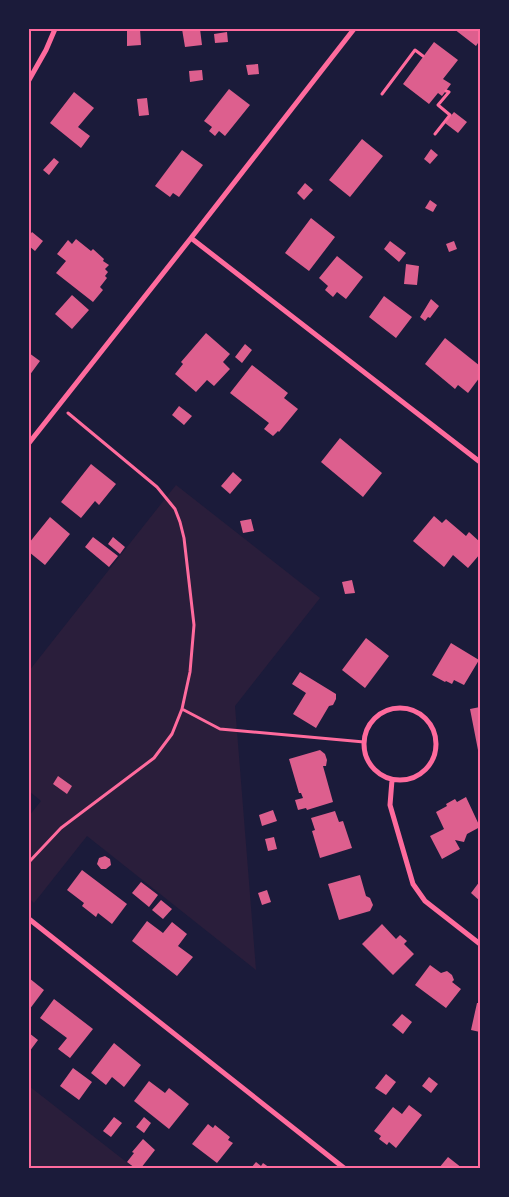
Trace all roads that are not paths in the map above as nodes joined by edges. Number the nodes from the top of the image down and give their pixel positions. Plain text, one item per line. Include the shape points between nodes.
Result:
1 (55, 29) edge
2 (354, 29) edge
3 (29, 80) edge
4 (191, 238) junction
5 (29, 443) edge
6 (480, 462) edge
7 (392, 780) junction
8 (29, 919) edge
9 (480, 944) edge
10 (344, 1168) edge

1 - 3 street
2 - 4 street
4 - 5 street
4 - 6 street
7 - 7 street via 381,775 366,757 365,733 379,714 390,708 402,707 414,710 432,725 437,748 426,770 416,777
7 - 9 street via 392,817 413,884 425,901
8 - 10 street

